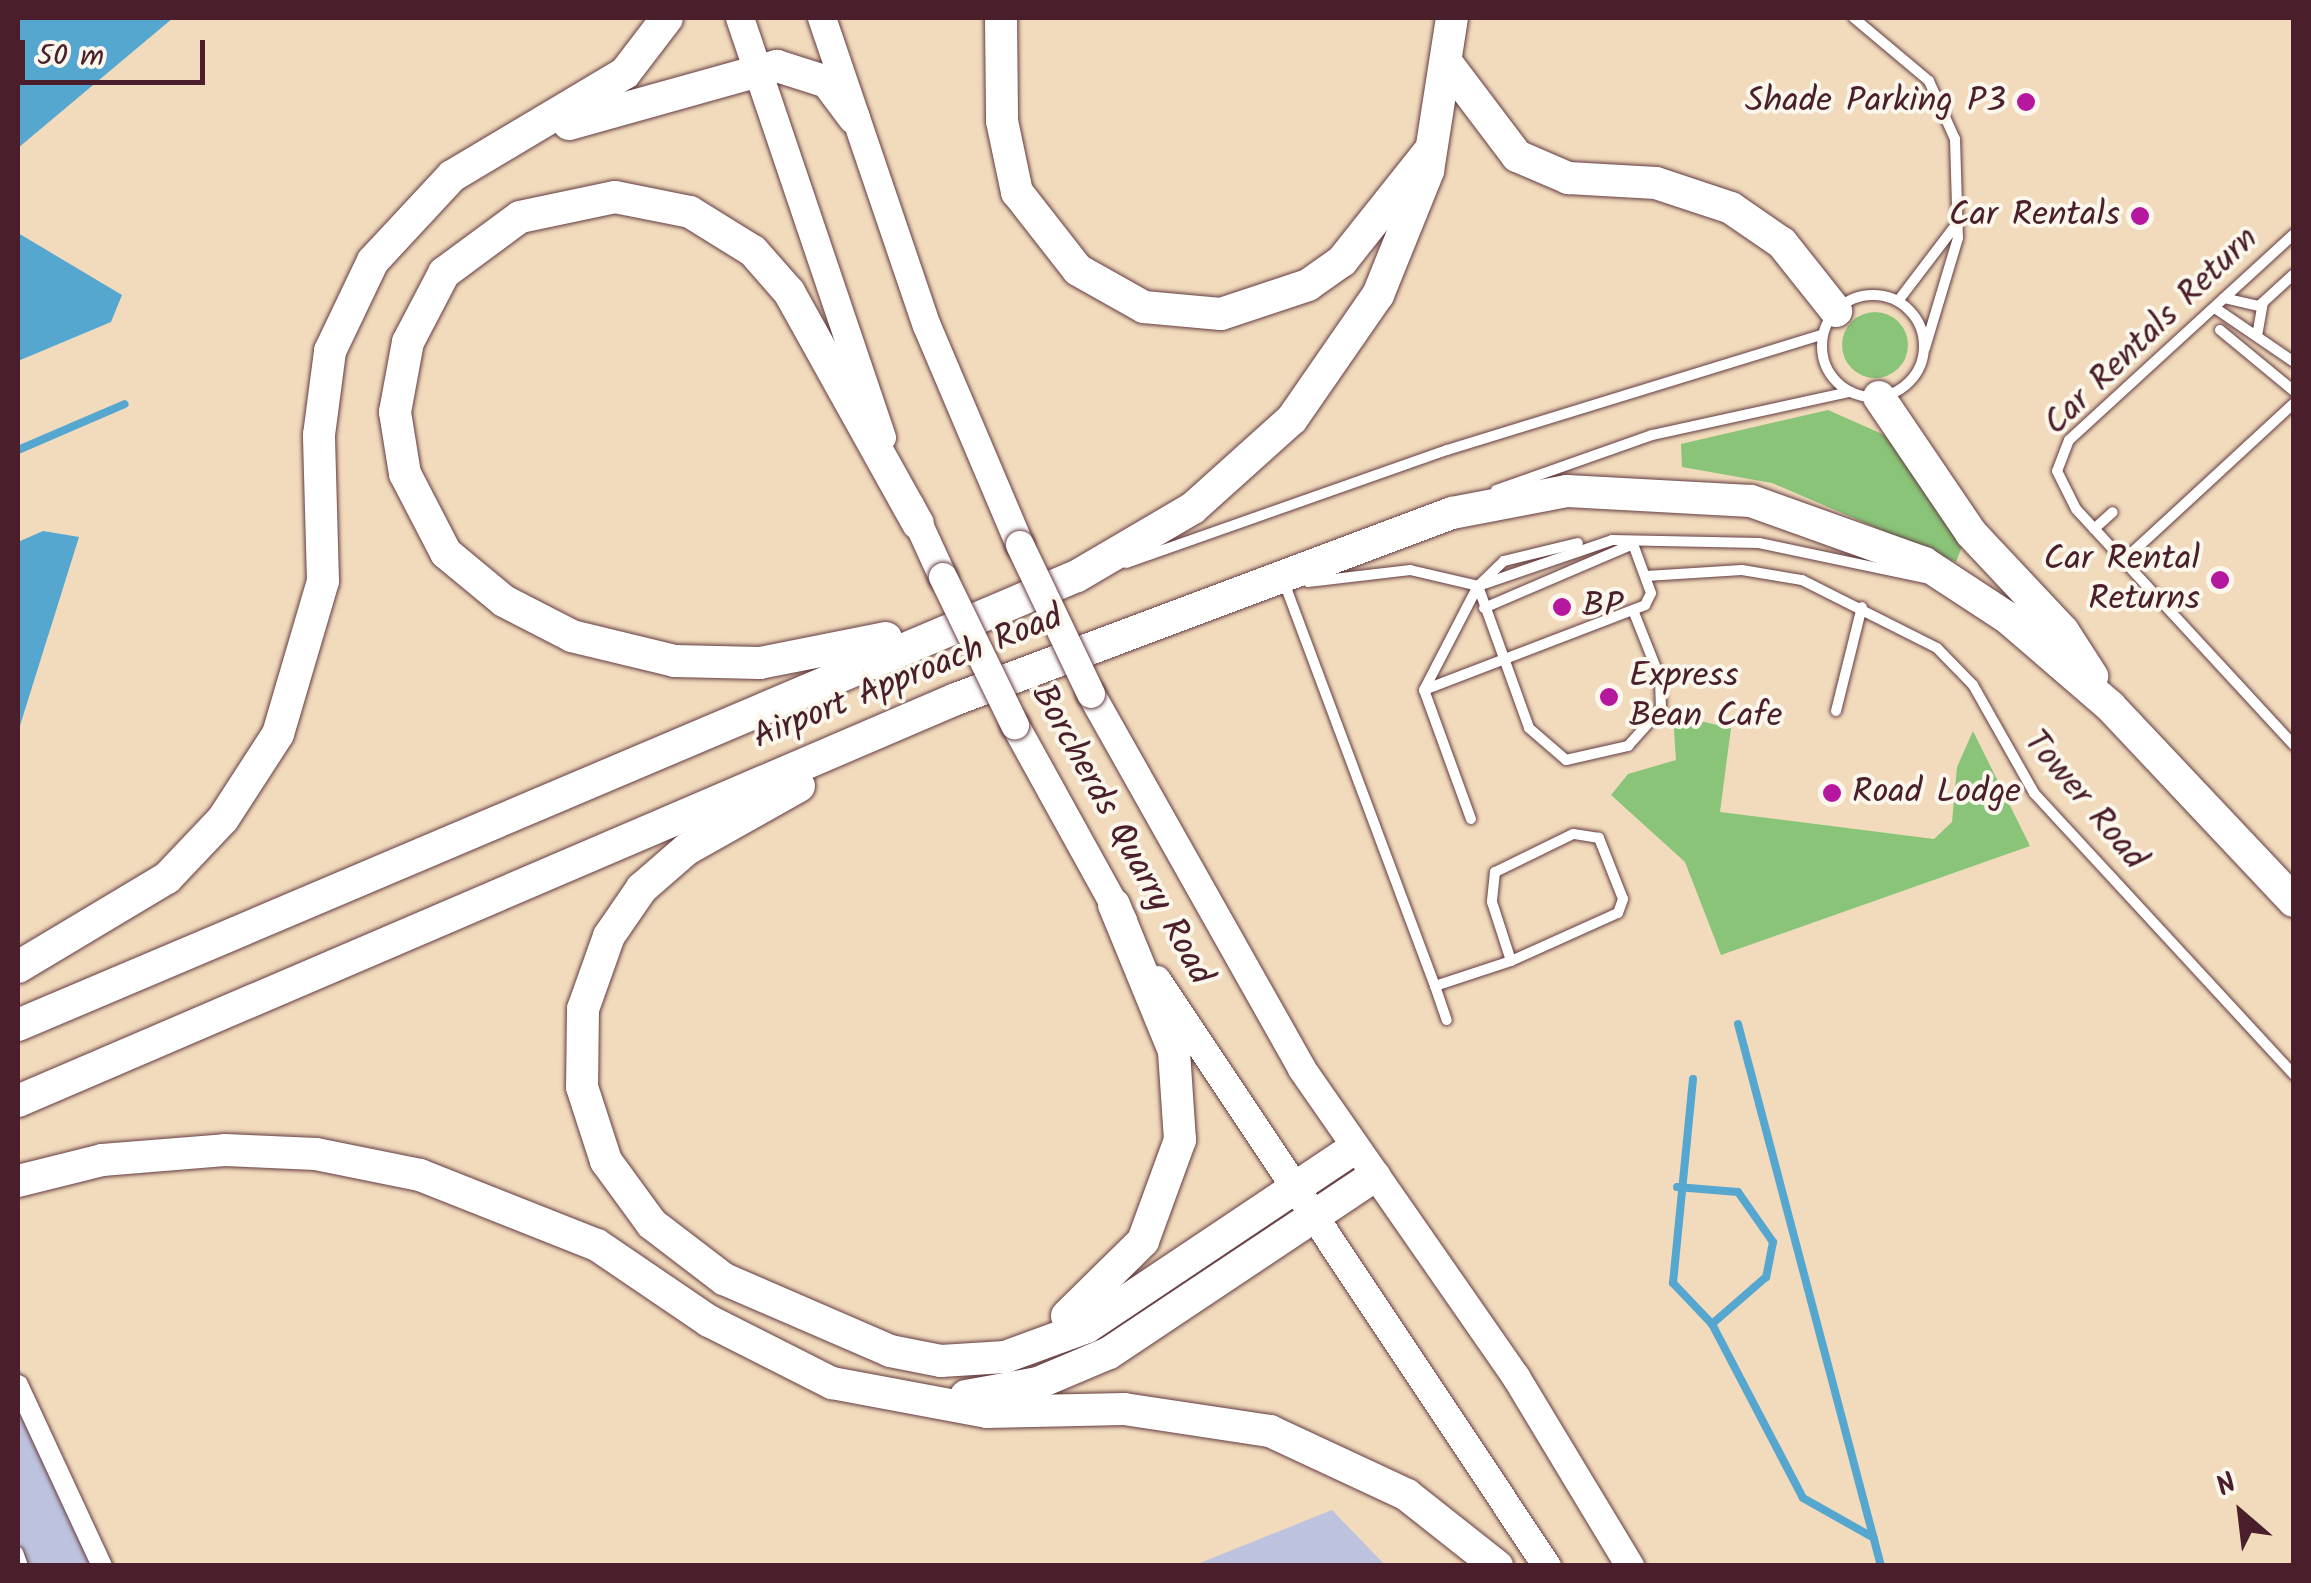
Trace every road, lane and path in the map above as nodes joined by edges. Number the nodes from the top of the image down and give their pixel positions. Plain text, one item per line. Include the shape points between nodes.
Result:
1 (667, 18) edge
2 (740, 18) edge
3 (822, 18) edge
4 (1001, 18) edge
5 (1452, 18) edge
6 (1854, 18) edge
7 (1449, 66) junction
8 (754, 70) junction
9 (854, 118) junction
10 (526, 136) junction
11 (1433, 148) junction
12 (1959, 220) junction
13 (2294, 234) edge
14 (2294, 274) edge
15 (2224, 298) junction
16 (1898, 301) junction
17 (2264, 302) junction
18 (2215, 308) junction
19 (1830, 323) junction
20 (2220, 330) dead end
21 (2257, 336) junction
22 (1924, 348) junction
23 (2294, 362) edge
24 (2294, 391) edge
25 (1865, 395) junction
26 (2294, 403) edge
27 (2113, 512) dead end
28 (1452, 513) junction
29 (918, 524) junction
30 (2094, 528) junction
31 (1583, 543) junction
32 (1633, 544) junction
33 (2124, 560) junction
34 (1076, 576) junction
35 (1646, 576) junction
36 (1956, 582) junction
37 (1271, 586) junction
38 (1478, 586) junction
39 (1862, 607) junction
40 (1484, 608) junction
41 (1633, 610) junction
42 (935, 631) junction
43 (1501, 662) junction
44 (1424, 690) junction
45 (956, 698) junction
46 (2110, 706) junction
47 (1836, 711) dead end
48 (2294, 744) edge
49 (1471, 819) dead end
50 (2294, 901) edge
51 (1114, 906) junction
52 (1511, 960) junction
53 (18, 967) edge
54 (1435, 986) junction
55 (1447, 1020) dead end
56 (18, 1025) edge
57 (2294, 1074) edge
58 (18, 1101) edge
59 (1354, 1148) junction
60 (1374, 1176) junction
61 (18, 1181) edge
62 (1290, 1191) junction
63 (1311, 1219) junction
64 (840, 1336) junction
65 (18, 1385) edge
66 (892, 1396) junction
67 (102, 1566) edge
68 (1497, 1566) edge
69 (1547, 1566) edge
70 (1630, 1566) edge

1 - 10 main road via 625,74
2 - 8 main road, Borcherds Quarry Road
3 - 9 main road, Borcherds Quarry Road
4 - 11 main road via 1003,130 1023,203 1078,270 1144,307 1221,314 1308,285 1342,261
5 - 7 main road
6 - 12 lane via 1910,59 1945,110 1960,166
7 - 11 main road
7 - 19 main road via 1517,156 1568,178 1656,183 1731,208 1782,243
8 - 9 main road via 812,73
8 - 10 main road
8 - 29 main road, Borcherds Quarry Road
9 - 59 main road, Borcherds Quarry Road, bridge via 932,340 1020,546 1174,852
10 - 53 main road via 452,176 407,215 345,309 321,406 320,599 262,764 159,884
11 - 34 main road via 1393,265 1314,393 1206,498
12 - 16 lane
12 - 22 lane
13 - 15 lane, Car Rentals Return
14 - 17 lane
15 - 17 lane
15 - 18 lane, Car Rentals Return
16 - 19 lane via 1865,296
16 - 22 lane via 1920,324
17 - 21 lane
18 - 21 lane
18 - 30 lane, Car Rentals Return via 2062,449 2059,477
19 - 25 lane via 1828,372
19 - 34 lane, Airport Approach Road
20 - 24 lane
21 - 23 lane
22 - 25 lane via 1912,379
25 - 28 lane, Airport Approach Road via 1586,454
25 - 46 main road via 1970,533 2063,631
26 - 33 lane
27 - 30 lane
28 - 36 main road via 1584,490 1718,495 1832,523
28 - 37 main road, Airport Approach Road
29 - 42 main road via 789,292 753,251 690,212 615,197 520,217 444,274 408,342 396,438 414,500 457,564 539,620 649,658 722,664
29 - 51 main road, Borcherds Quarry Road, bridge via 1014,725
30 - 33 lane, Car Rentals Return
31 - 32 lane
31 - 38 lane
31 - 38 lane via 1504,560
32 - 35 lane
32 - 36 lane via 1759,543
32 - 40 lane
33 - 48 lane, Car Rentals Return
34 - 42 main road, Airport Approach Road
35 - 39 lane, Tower Road via 1775,574
35 - 41 lane via 1650,600
36 - 46 main road
37 - 38 lane via 1410,570
37 - 45 main road, Airport Approach Road
37 - 54 lane
38 - 40 lane
38 - 44 lane
39 - 47 lane
39 - 57 lane, Tower Road via 1956,665 2026,783
40 - 43 lane
41 - 43 lane
41 - 43 lane via 1662,700 1640,738 1610,753 1581,761 1550,754
42 - 56 main road, Airport Approach Road
43 - 44 lane
44 - 49 lane
45 - 58 main road, Airport Approach Road
45 - 64 main road via 671,861 608,936 583,1010 586,1106 638,1210 724,1279
46 - 50 main road
51 - 62 main road, Borcherds Quarry Road
51 - 64 main road via 1169,1034 1180,1087 1177,1158 1143,1241 1082,1306 1012,1339 933,1350
52 - 52 lane via 1618,913 1618,879 1594,834 1559,840 1495,872 1492,902
52 - 54 lane
54 - 55 lane
59 - 60 main road, Borcherds Quarry Road
59 - 62 main road
60 - 63 main road
60 - 70 main road, Borcherds Quarry Road via 1516,1378
61 - 66 main road via 102,1160 226,1150 316,1154 420,1175 598,1246 801,1370
62 - 63 main road, Borcherds Quarry Road
62 - 64 main road via 1047,1346 941,1361
63 - 66 main road via 1075,1370 988,1393
63 - 69 main road, Borcherds Quarry Road
65 - 67 street
66 - 68 main road via 986,1412 1124,1408 1270,1430 1407,1495

